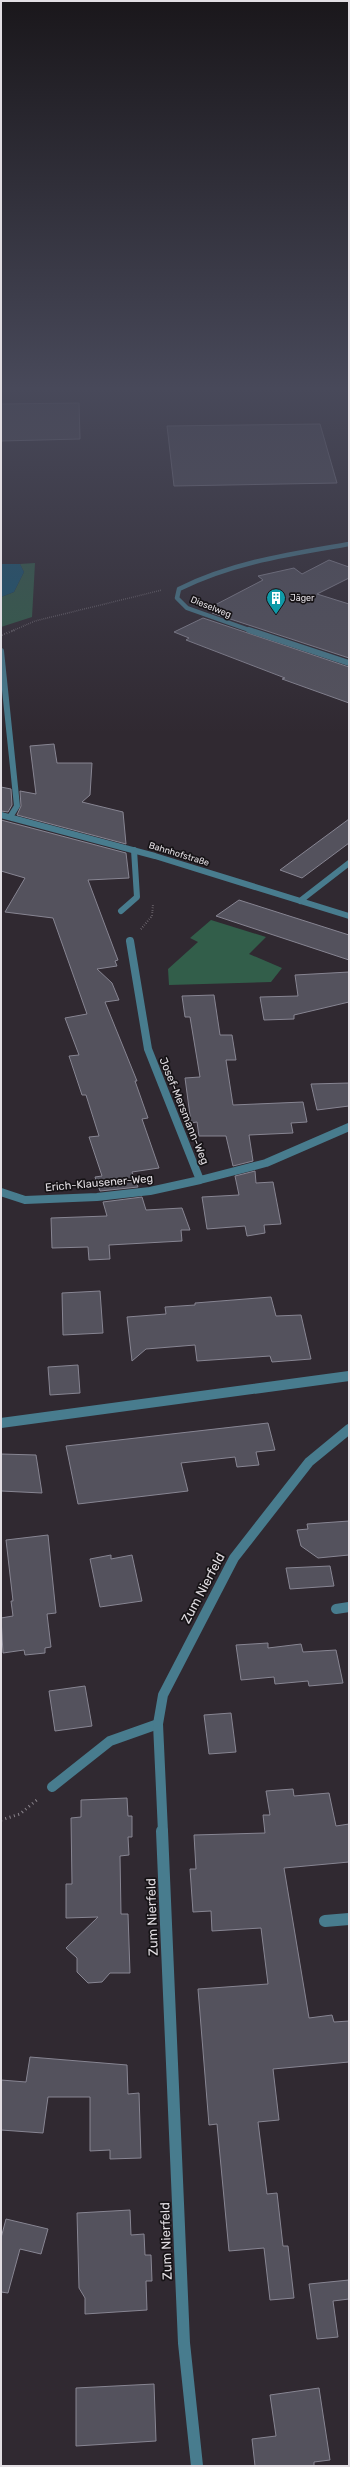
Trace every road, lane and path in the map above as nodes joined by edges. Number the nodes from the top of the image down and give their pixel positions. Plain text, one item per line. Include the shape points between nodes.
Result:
1 (349, 544) edge
2 (179, 589) junction
3 (1, 635) edge
4 (1, 651) edge
5 (349, 663) edge
6 (1, 816) edge
7 (10, 817) junction
8 (134, 850) junction
9 (349, 863) edge
10 (300, 901) junction
11 (122, 911) dead end
12 (349, 916) edge
13 (130, 941) dead end
14 (349, 1127) edge
15 (200, 1180) junction
16 (1, 1192) edge
17 (349, 1376) edge
18 (1, 1423) edge
19 (349, 1429) edge
20 (349, 1607) edge
21 (336, 1609) dead end
22 (158, 1724) junction
23 (52, 1787) joint
24 (1, 1820) edge
25 (349, 1919) edge
26 (325, 1921) dead end
27 (197, 2466) edge

1 - 2 street, Dieselweg via 283,556 219,572 196,579
2 - 3 path via 154,591 35,621
2 - 5 street, Dieselweg via 177,598 187,608
4 - 7 street via 17,806
6 - 7 street, Bahnhofstraße
7 - 8 street, Bahnhofstraße
8 - 10 street, Bahnhofstraße
8 - 11 street via 137,897
9 - 10 street
10 - 12 street, Bahnhofstraße
13 - 15 street, Josef-Mersmann-Weg via 148,1049
14 - 15 street, Josef-Mersmann-Weg via 266,1163
15 - 16 street, Erich-Klausener-Weg via 150,1191 97,1197 25,1200
17 - 18 street
19 - 22 street, Zum Nierfeld via 309,1462 234,1558 163,1695
20 - 21 street
22 - 23 street via 110,1741
22 - 27 street, Zum Nierfeld via 184,2343
23 - 24 path via 20,1814
25 - 26 street

